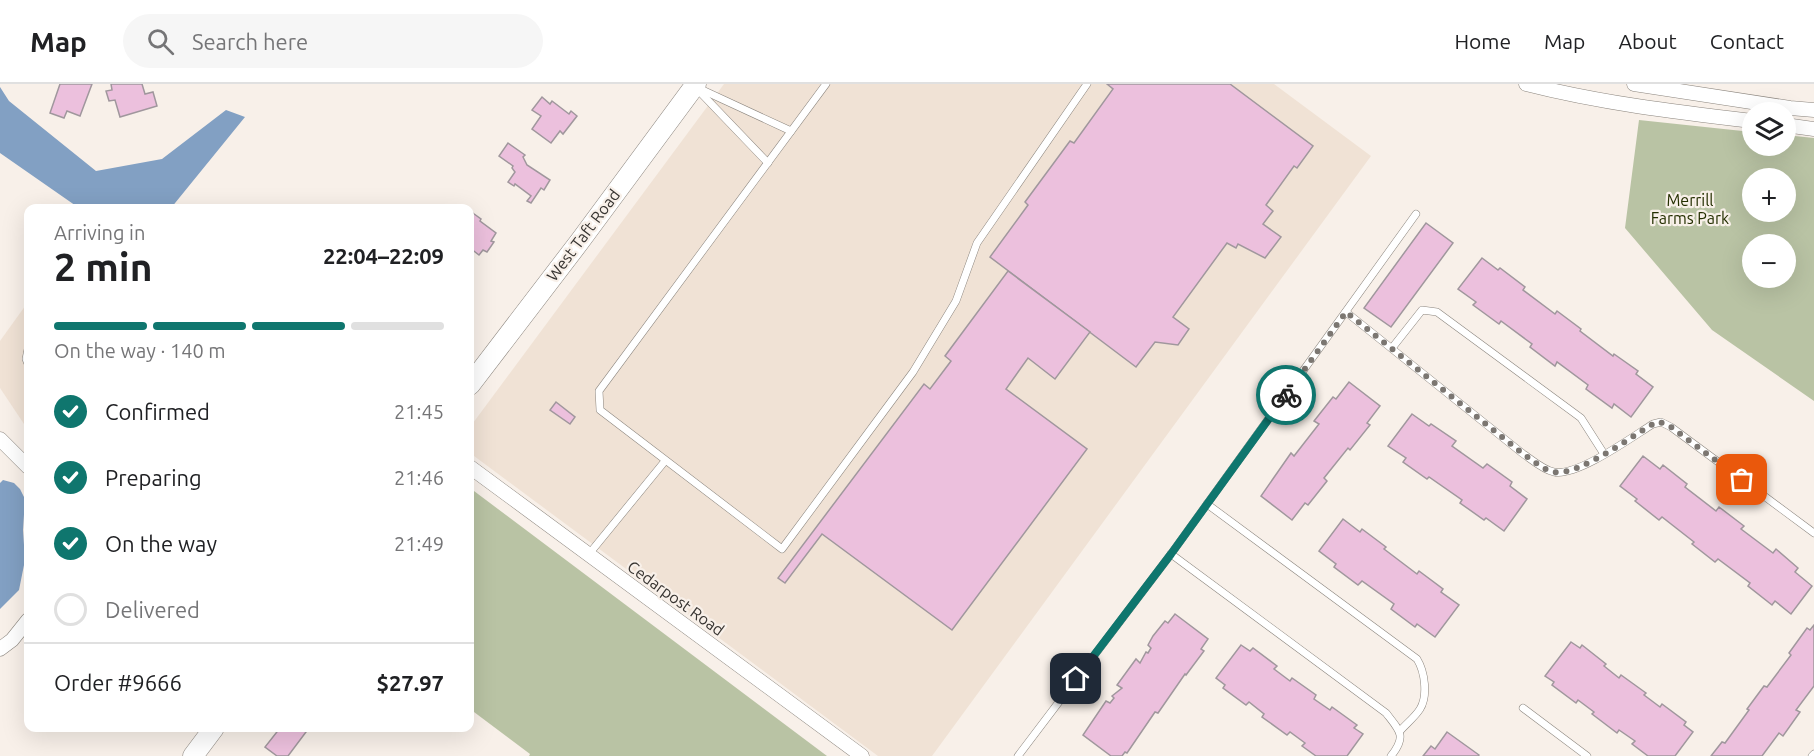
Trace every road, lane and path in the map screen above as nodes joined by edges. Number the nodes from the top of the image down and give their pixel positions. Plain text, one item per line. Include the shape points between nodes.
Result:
1 (825, 84) edge
2 (1087, 84) edge
3 (1526, 84) edge
4 (1633, 84) edge
5 (694, 85) edge
6 (1632, 106) junction
7 (1814, 110) edge
8 (1742, 120) edge
9 (1796, 127) edge
10 (1814, 129) edge
11 (791, 131) junction
12 (768, 163) junction
13 (1416, 214) dead end
14 (1346, 312) junction
15 (1392, 348) junction
16 (474, 381) edge
17 (0, 439) edge
18 (1604, 454) junction
19 (665, 461) junction
20 (24, 463) edge
21 (474, 469) edge
22 (1207, 504) junction
23 (1814, 533) edge
24 (589, 554) junction
25 (1171, 554) junction
26 (24, 625) edge
27 (0, 649) edge
28 (1523, 708) dead end
29 (1400, 731) junction
30 (211, 732) edge
31 (1020, 753) edge
32 (193, 756) edge
33 (862, 756) edge
34 (1030, 756) edge
35 (1390, 756) edge
36 (1587, 756) edge

1 - 11 lane
2 - 19 lane via 977,243 956,301 913,372 782,549
3 - 6 street
4 - 6 street
4 - 7 street
5 - 11 lane
5 - 12 lane
5 - 16 main road, West Taft Road
6 - 8 street
9 - 10 street
11 - 12 lane
12 - 19 lane via 599,391 600,410
13 - 14 lane
14 - 15 lane
14 - 22 lane
15 - 18 lane via 1551,472 1562,473
15 - 18 lane via 1422,310 1437,312 1581,418
17 - 20 street
18 - 23 lane via 1660,422
19 - 24 lane
21 - 24 street, Cedarpost Road
22 - 25 lane
22 - 29 lane via 1417,659 1425,683 1421,708
24 - 33 street, Cedarpost Road
25 - 29 lane via 1386,713
25 - 31 lane
26 - 27 street
28 - 36 lane
29 - 35 lane via 1399,746
30 - 32 main road
31 - 34 lane

